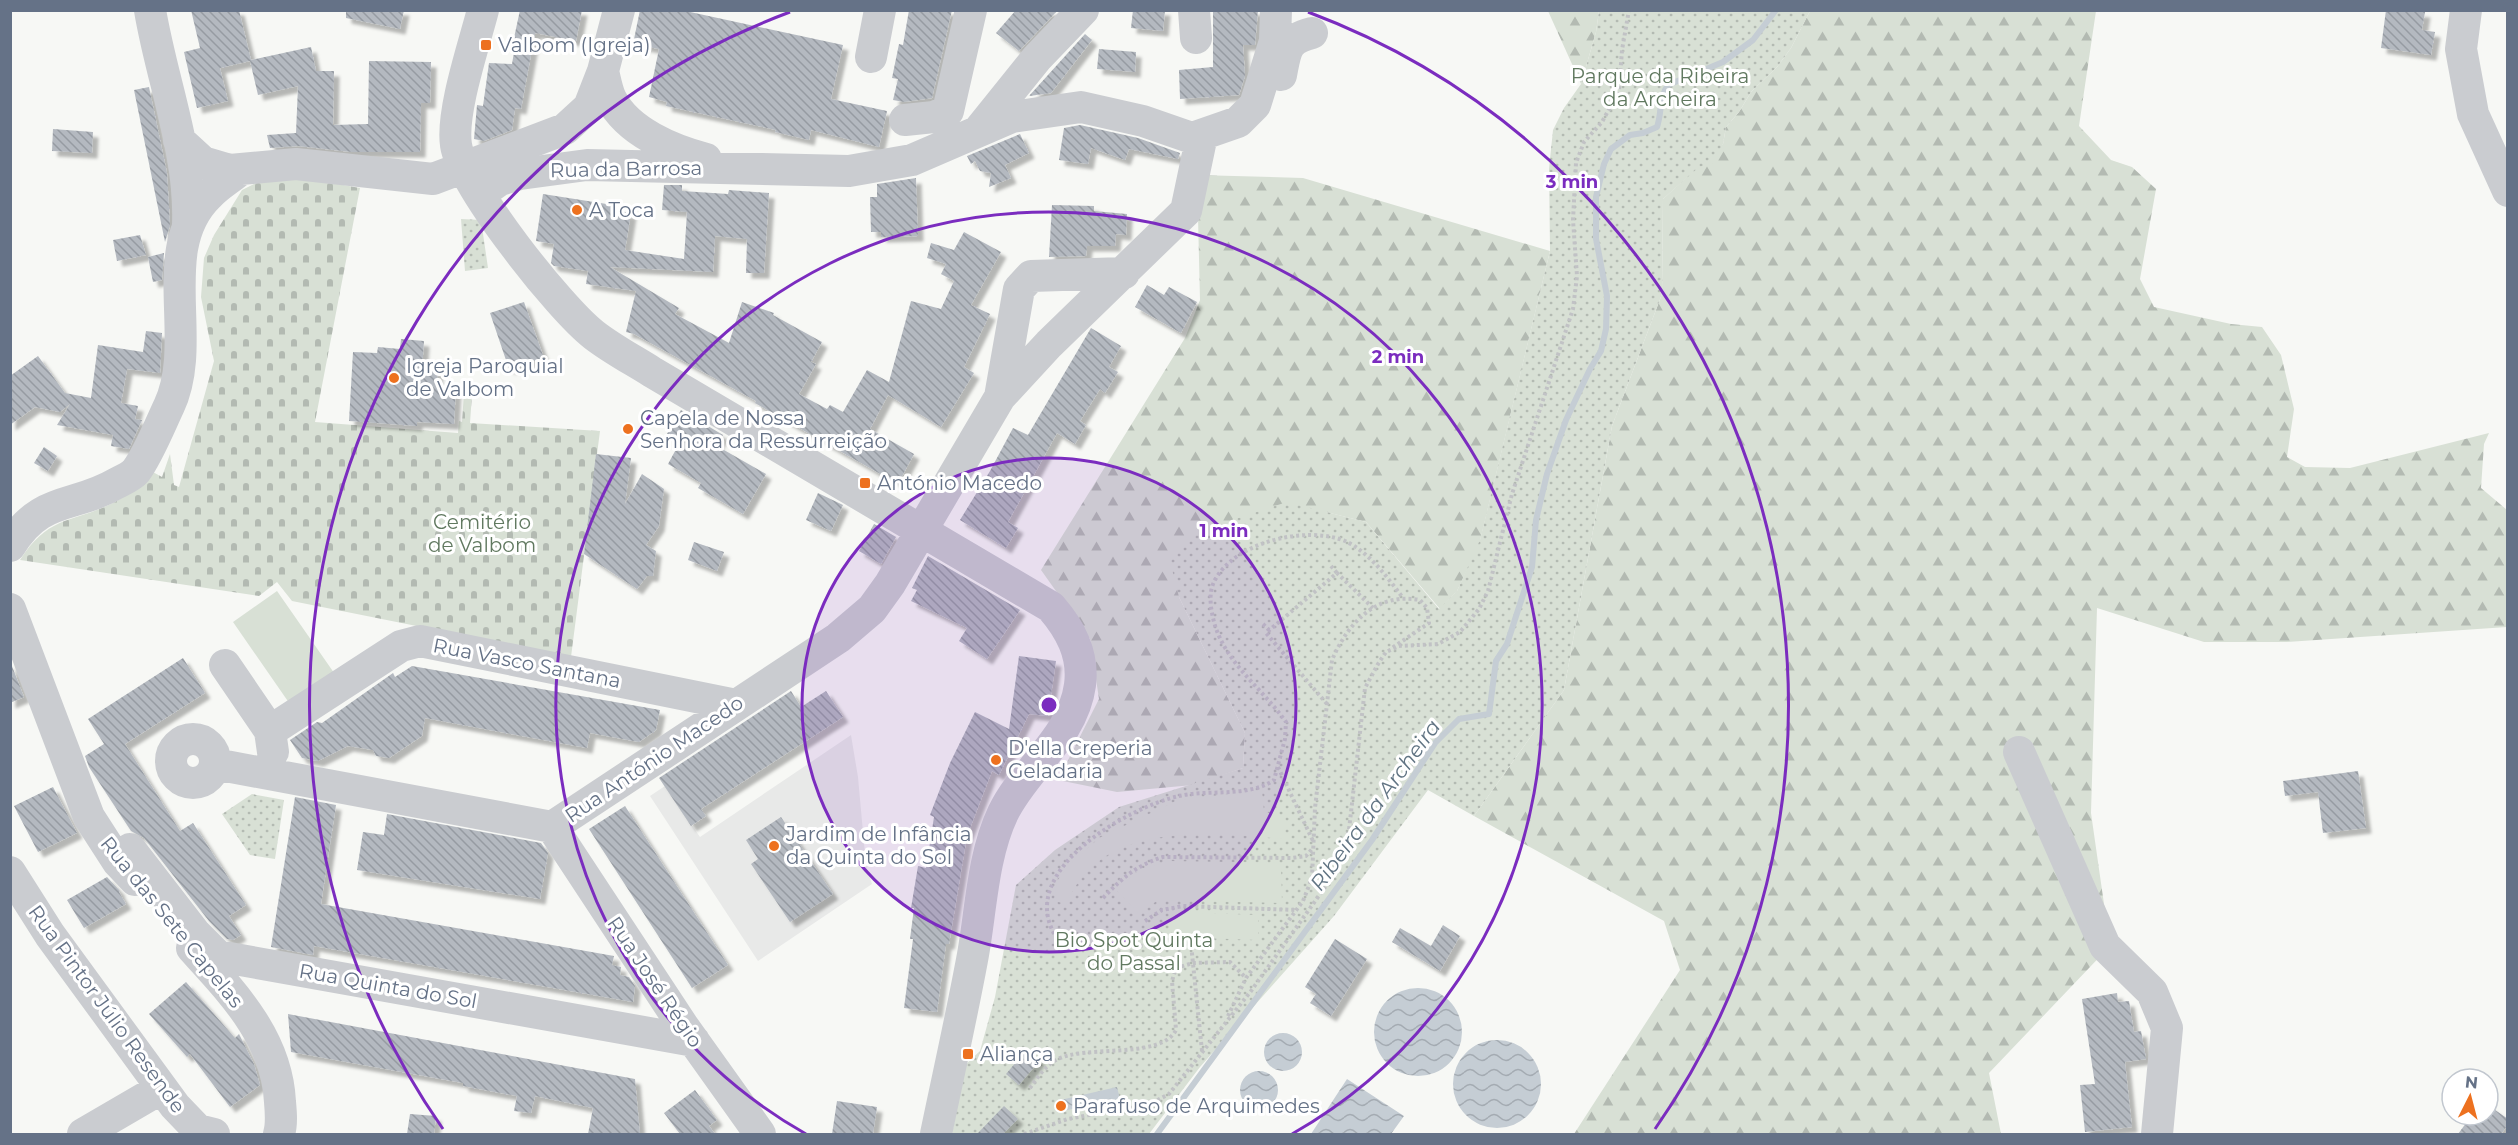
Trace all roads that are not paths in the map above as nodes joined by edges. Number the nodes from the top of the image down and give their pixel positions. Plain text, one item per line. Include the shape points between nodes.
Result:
1 (150, 10) edge
2 (483, 10) edge
3 (619, 10) edge
4 (970, 10) edge
5 (1083, 10) edge
6 (1275, 10) edge
7 (2466, 10) edge
8 (872, 12) edge
9 (1312, 33) dead end
10 (871, 57) dead end
11 (603, 71) junction
12 (1255, 105) junction
13 (905, 120) dead end
14 (978, 130) junction
15 (1202, 135) junction
16 (179, 140) junction
17 (464, 167) junction
18 (741, 168) junction
19 (241, 169) junction
20 (2508, 191) edge
21 (480, 194) junction
22 (188, 225) junction
23 (1124, 273) junction
24 (1000, 397) junction
25 (920, 529) junction
26 (10, 546) edge
27 (10, 609) edge
28 (225, 665) dead end
29 (736, 705) junction
30 (270, 731) junction
31 (2019, 752) dead end
32 (215, 764) dead end
33 (271, 774) junction
34 (552, 827) junction
35 (130, 849) dead end
36 (10, 872) edge
37 (694, 1041) junction
38 (162, 1088) junction
39 (83, 1134) edge
40 (214, 1134) edge
41 (279, 1134) edge
42 (760, 1134) edge
43 (936, 1134) edge
44 (2157, 1134) edge

1 - 16 street
2 - 17 street via 457,117 456,146
3 - 11 street
4 - 13 street via 948,111 934,117
5 - 14 street via 1037,58
6 - 12 street via 1275,41
7 - 20 street via 2461,49 2473,114
8 - 10 street
9 - 12 street via 1296,37 1287,48 1276,91 1271,98
11 - 17 street, Rua da Barrosa via 589,107 565,129
11 - 18 street, Rua da Barrosa via 611,99 647,134 682,152
12 - 15 street via 1238,122
14 - 15 street, Rua da Barrosa via 1012,117 1081,107 1143,121 1192,138
14 - 18 street, Rua da Barrosa via 912,160 849,171
15 - 23 street via 1186,211
16 - 19 street via 202,162
16 - 22 street via 190,194
17 - 19 street via 433,179 296,164
17 - 21 street
18 - 21 street, Rua da Barrosa via 558,167 500,180
19 - 22 street via 208,196
21 - 25 street via 552,294 594,335
22 - 26 street via 180,262 181,357 171,403 135,472 98,494 48,508 21,528
23 - 24 street
23 - 24 street via 1031,276 1019,289
24 - 25 street, Rua António Macedo
25 - 29 street, Rua António Macedo via 872,609 838,638
25 - 43 street via 1051,607 1066,624 1081,666 1079,688 1062,732 1003,813 989,858
27 - 41 street, Rua das Sete Capelas via 89,817 118,862 235,994 272,1053 280,1095
28 - 30 street
29 - 30 street, Rua Vasco Santana via 420,641 401,646
29 - 34 street, Rua António Macedo
30 - 33 street
31 - 44 street via 2105,946 2152,992 2167,1028
32 - 33 street, Rua António Macedo
33 - 34 street, Rua António Macedo
34 - 37 street, Rua José Régio
35 - 37 street, Rua Quinta do Sol via 195,933 218,956
36 - 38 street, Rua Pintor Júlio Resende
37 - 42 street, Rua José Régio
38 - 39 street
38 - 40 street, Rua Pintor Júlio Resende via 198,1130

